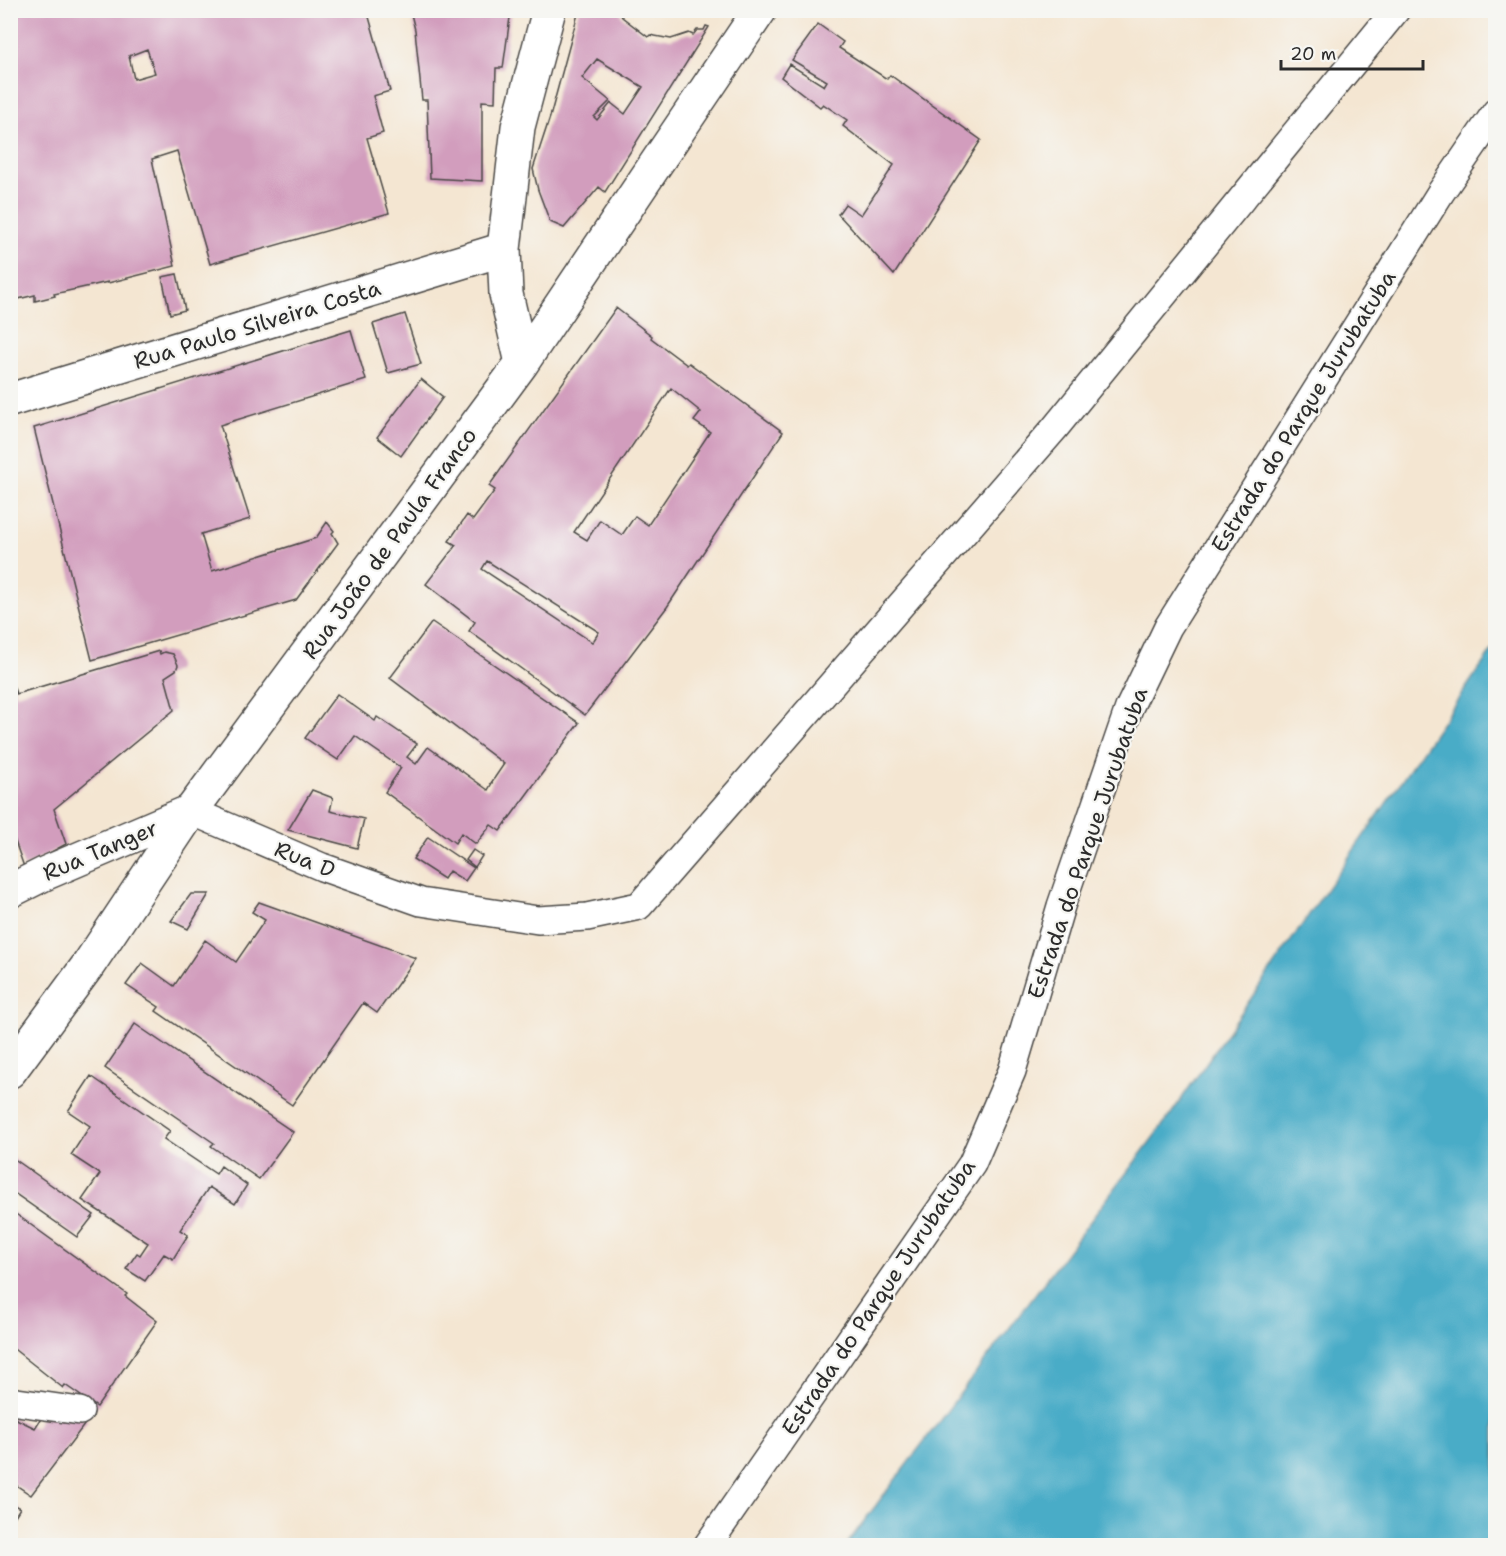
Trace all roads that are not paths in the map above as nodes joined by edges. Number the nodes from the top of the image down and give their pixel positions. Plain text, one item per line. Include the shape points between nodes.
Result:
1 (549, 10) edge
2 (760, 10) edge
3 (1396, 10) edge
4 (1496, 112) edge
5 (504, 249) junction
6 (522, 363) junction
7 (10, 400) edge
8 (191, 811) junction
9 (10, 891) edge
10 (10, 1071) edge
11 (10, 1401) edge
12 (80, 1411) dead end
13 (707, 1545) edge

1 - 5 street via 518,127
2 - 6 street, Rua João de Paula Franco
3 - 8 lane, Rua D via 1054,429 639,906 587,917 538,920 421,902 322,867
4 - 13 lane, Estrada do Parque Jurubatuba via 1441,192 1168,627 1129,708 1061,906 1012,1071 972,1164
5 - 6 street via 506,294
5 - 7 street, Rua Paulo Silveira Costa
6 - 8 street, Rua João de Paula Franco
8 - 9 street, Rua Tanger
8 - 10 street, Rua João de Paula Franco via 89,964
11 - 12 lane

